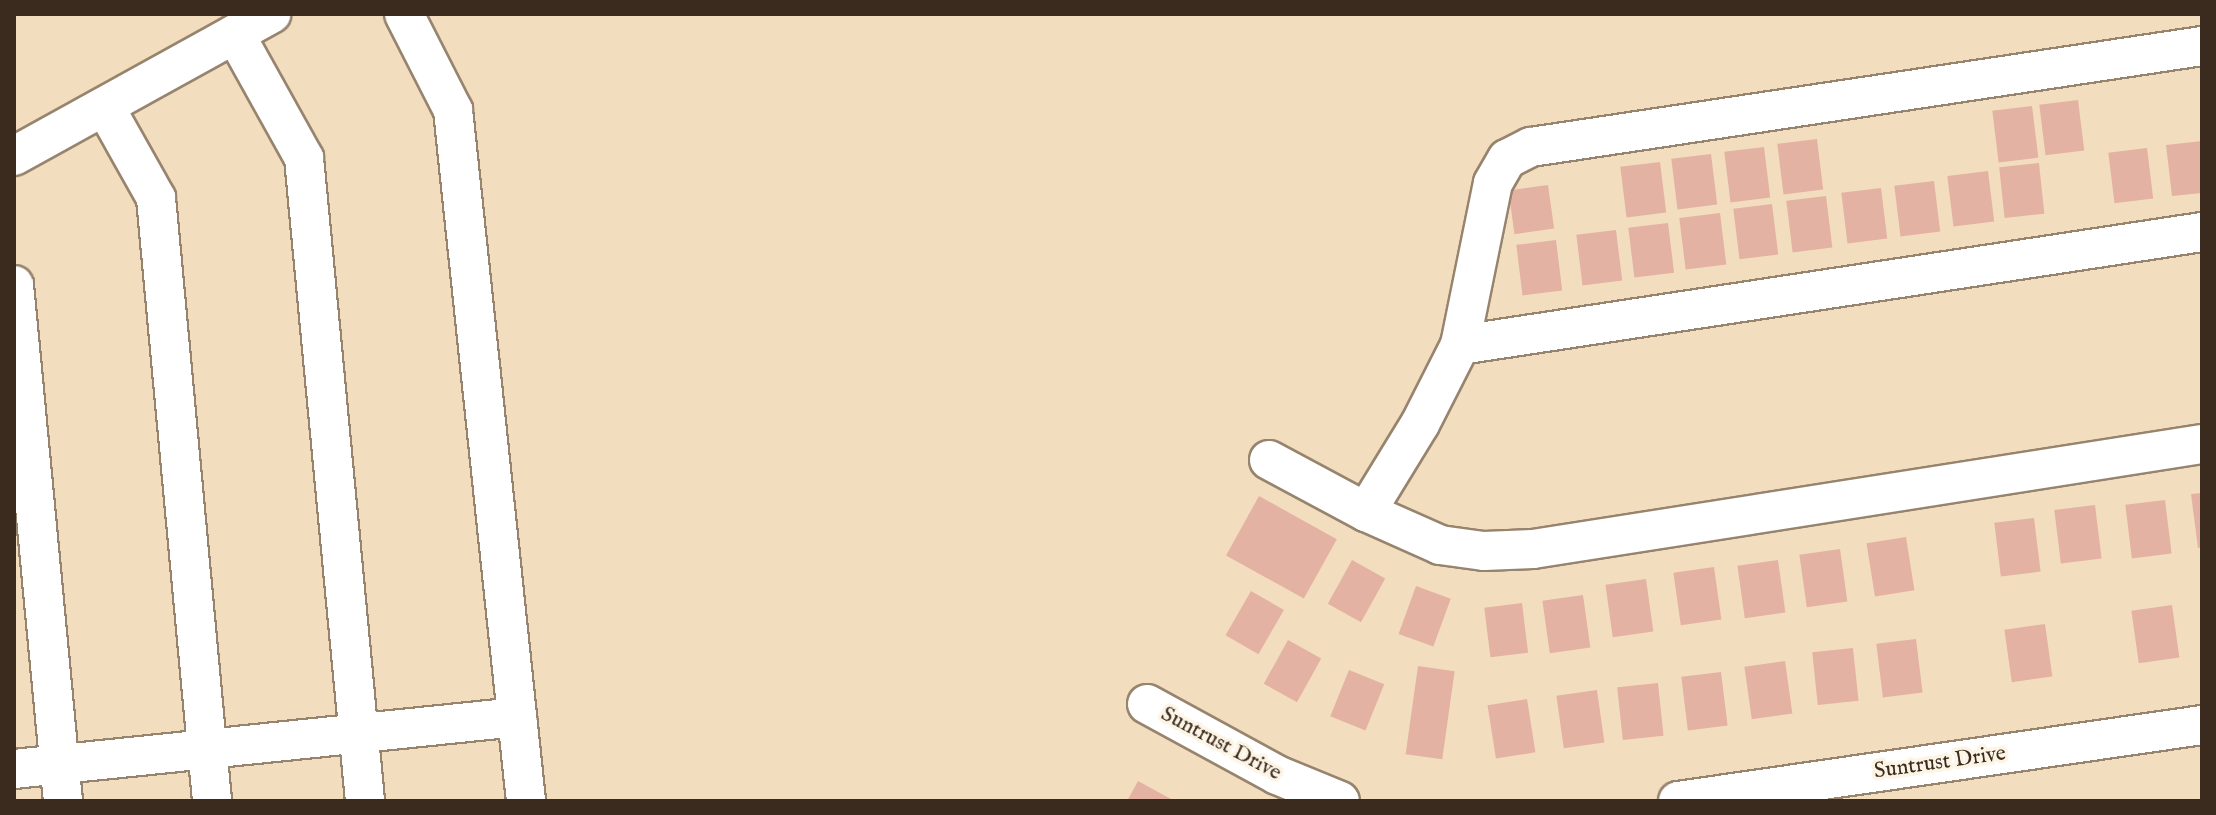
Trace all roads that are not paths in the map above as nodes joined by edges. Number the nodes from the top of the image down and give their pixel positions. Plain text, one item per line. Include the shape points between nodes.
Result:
1 (271, 14) edge
2 (404, 14) edge
3 (235, 34) junction
4 (2202, 46) edge
5 (105, 107) junction
6 (14, 156) edge
7 (2202, 232) edge
8 (14, 285) edge
9 (1460, 345) junction
10 (2202, 444) edge
11 (1269, 460) dead end
12 (1366, 512) junction
13 (1147, 704) dead end
14 (517, 717) junction
15 (2202, 725) edge
16 (359, 733) junction
17 (207, 749) junction
18 (14, 769) edge
19 (62, 782) edge
20 (212, 801) edge
21 (365, 801) edge
22 (526, 801) edge
23 (1340, 801) edge
24 (1678, 801) edge

1 - 3 street
2 - 14 street via 453,110
3 - 5 street
3 - 16 street via 304,158
4 - 9 street via 1531,147 1507,159 1493,183
5 - 6 street
5 - 17 street via 156,198
7 - 9 street
8 - 19 street
9 - 12 street
10 - 12 street via 1533,549 1484,551 1440,545
11 - 12 street
13 - 23 street, Suntrust Drive via 1277,775
14 - 16 street
14 - 22 street
15 - 24 street, Suntrust Drive
16 - 17 street
16 - 21 street
17 - 19 street
17 - 20 street
18 - 19 street

